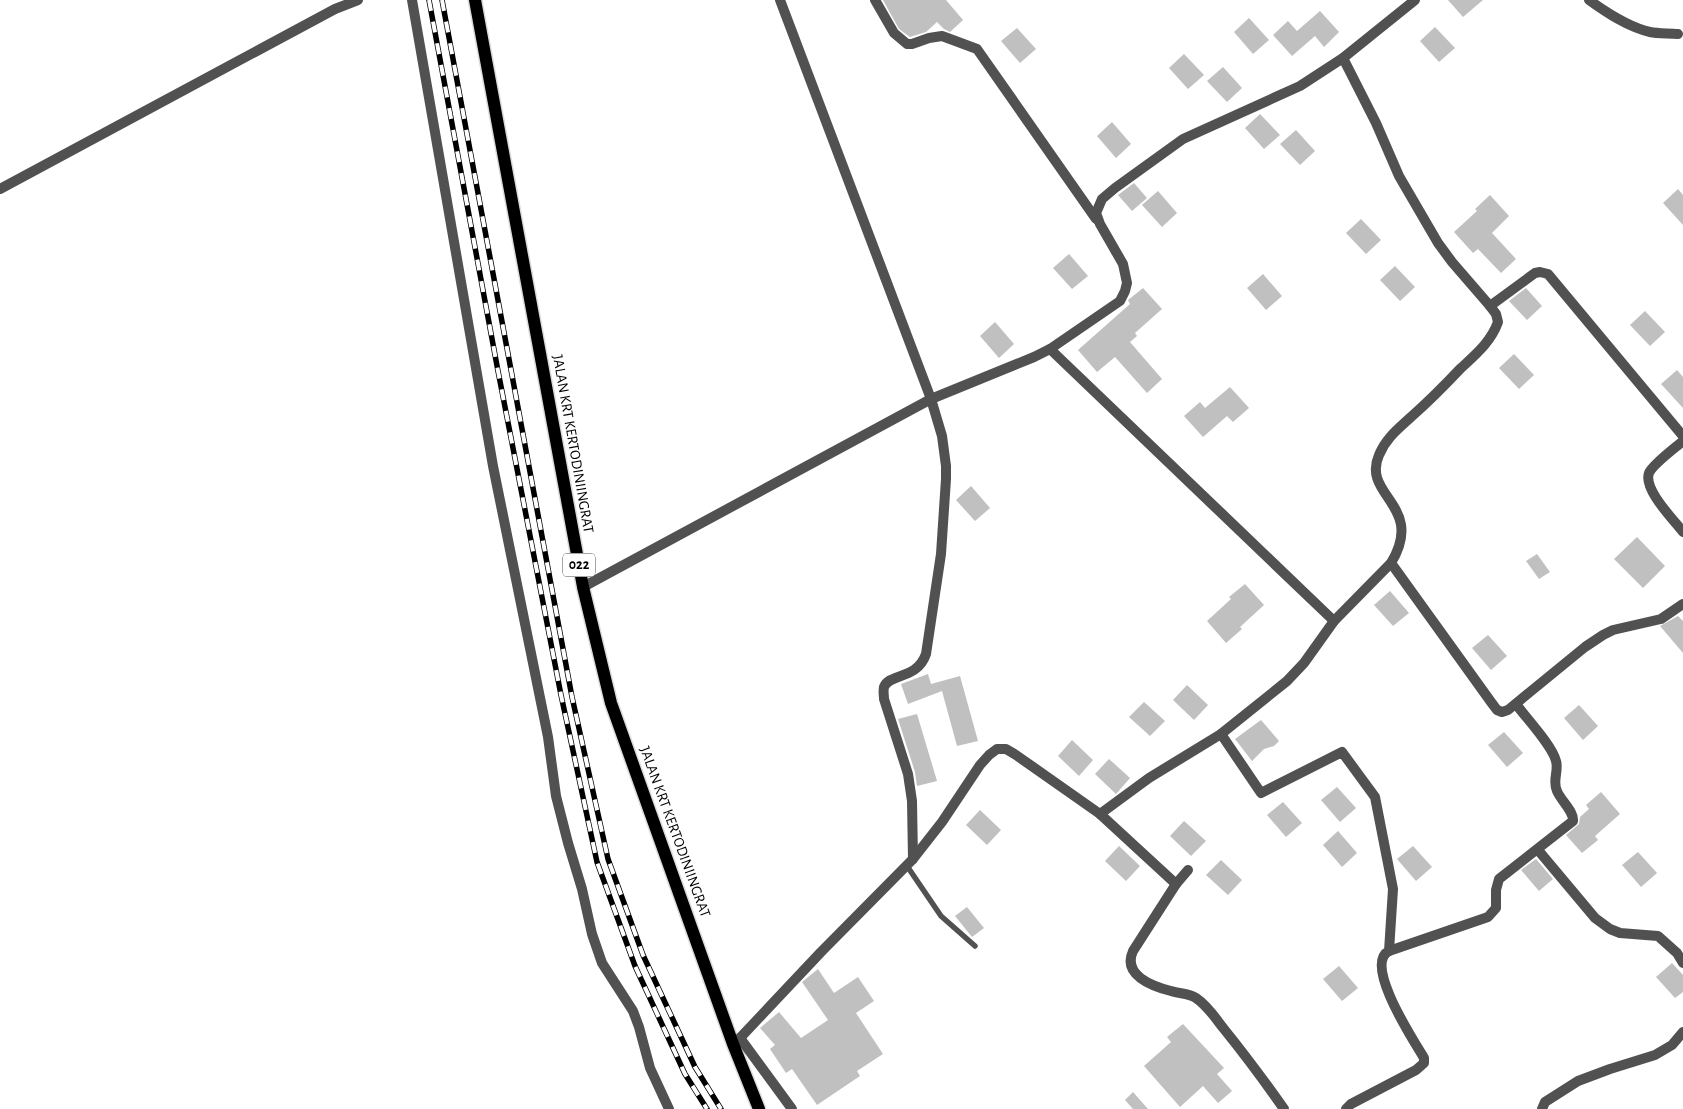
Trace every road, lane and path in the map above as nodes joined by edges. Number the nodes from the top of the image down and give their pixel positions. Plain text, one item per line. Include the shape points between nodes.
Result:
1 (358, 0) edge
2 (412, 0) edge
3 (475, 0) edge
4 (780, 0) edge
5 (875, 0) edge
6 (1415, 0) edge
7 (1589, 0) edge
8 (1678, 34) dead end
9 (1343, 58) junction
10 (0, 189) edge
11 (1100, 224) junction
12 (1490, 306) junction
13 (1050, 349) junction
14 (931, 399) junction
15 (1683, 436) edge
16 (1683, 441) edge
17 (1683, 532) edge
18 (1391, 563) junction
19 (583, 587) junction
20 (1683, 604) edge
21 (1334, 621) junction
22 (1516, 704) junction
23 (1221, 734) junction
24 (1100, 814) junction
25 (1538, 850) junction
26 (910, 862) junction
27 (1188, 870) dead end
28 (1176, 884) junction
29 (974, 946) dead end
30 (1389, 951) junction
31 (1683, 964) edge
32 (1683, 1032) edge
33 (736, 1041) junction
34 (670, 1109) edge
35 (759, 1109) edge
36 (792, 1109) edge
37 (1284, 1109) edge
38 (1346, 1109) edge
39 (1542, 1109) edge

1 - 10 street via 335,9
2 - 34 street via 493,466 548,737 556,796 602,963 633,1011 650,1068
3 - 19 main road, JALAN KRT KERTODINIINGRAT / 022
4 - 14 street
5 - 11 street via 894,33 907,44 942,36 977,49
6 - 9 street
7 - 8 street via 1618,19 1650,32
9 - 11 street via 1300,86 1183,139 1102,199 1096,213
9 - 12 street via 1399,176 1438,243
11 - 13 street via 1123,264 1127,283 1125,291 1120,301
12 - 15 street via 1535,273 1548,274
12 - 18 street via 1498,322 1489,341 1392,434 1378,456 1376,476 1399,514 1402,525 1398,552
13 - 14 street
13 - 21 street
14 - 19 street
14 - 26 street via 942,436 946,466 941,554 932,625 921,665 887,682 884,688 884,699 908,774 912,801
16 - 17 street via 1650,472 1648,482 1651,491
18 - 21 street
18 - 22 street via 1497,710 1502,712
19 - 33 main road, JALAN KRT KERTODINIINGRAT / 022 via 611,703
20 - 22 street via 1661,619 1603,635
21 - 23 street via 1287,681
22 - 25 street via 1552,751 1556,761 1556,790 1574,818
23 - 24 street via 1149,778
23 - 30 street via 1261,793 1342,752 1375,797 1393,889
24 - 26 street via 1016,755 998,749 980,765 942,822
24 - 28 street
25 - 30 street via 1499,880 1496,908 1488,917
25 - 31 street via 1602,924 1620,933 1658,936
26 - 29 lane via 941,916
26 - 33 street
27 - 28 street
28 - 37 street via 1133,951 1131,968 1155,985 1189,994 1208,1008
30 - 38 street via 1381,960 1385,985 1424,1063
32 - 39 street via 1672,1045 1655,1055 1578,1081 1545,1102
33 - 35 main road, JALAN KRT KERTODINIINGRAT / 022
33 - 36 street

